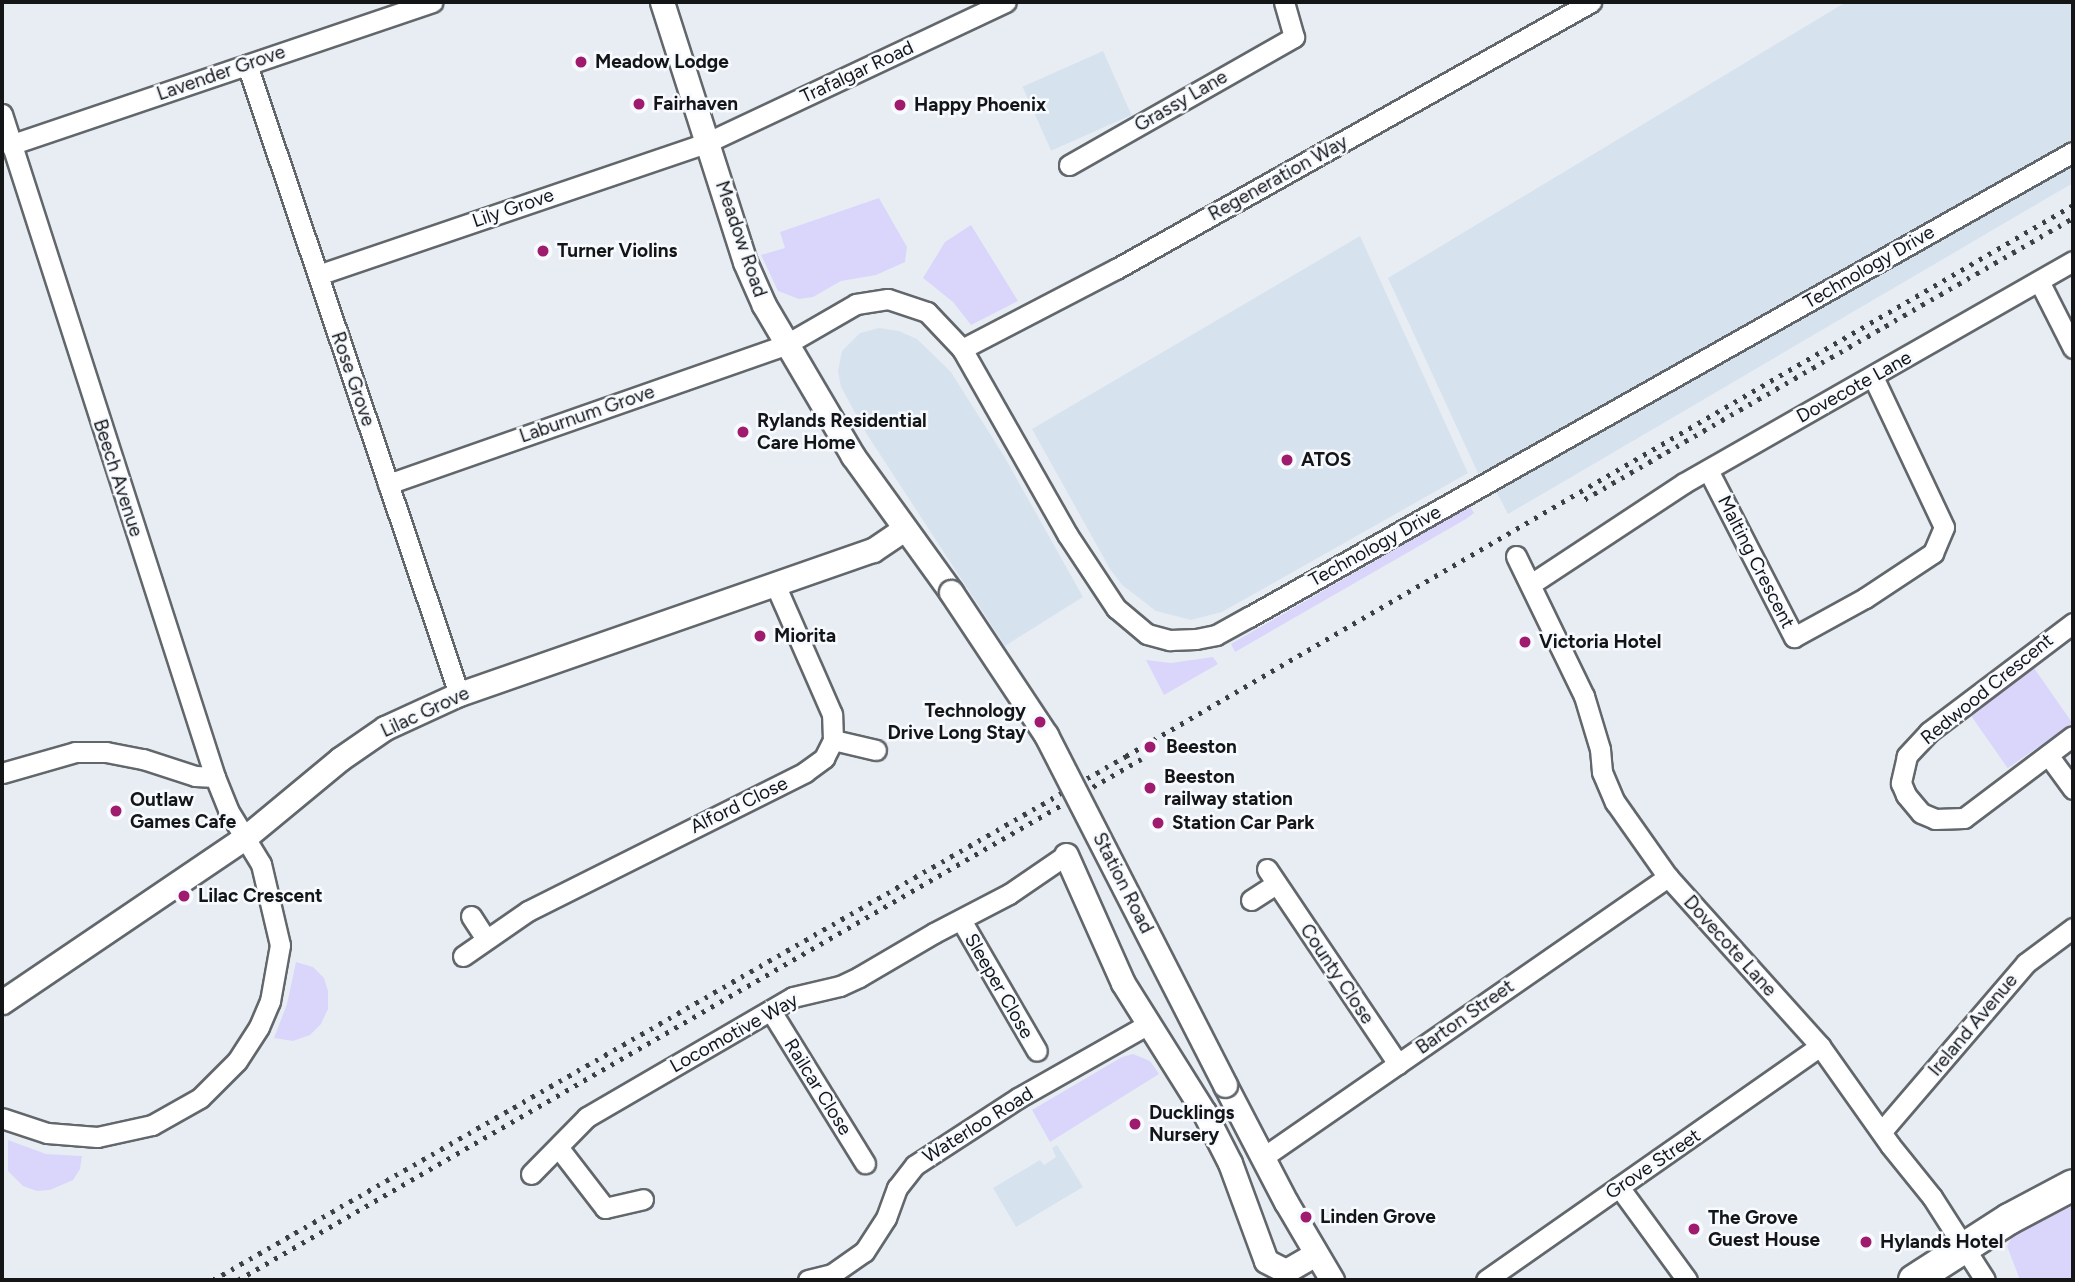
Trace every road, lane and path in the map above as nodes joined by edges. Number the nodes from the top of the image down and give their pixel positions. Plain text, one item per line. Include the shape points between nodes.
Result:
1 (432, 2) edge
2 (662, 2) edge
3 (1006, 2) edge
4 (1284, 2) edge
5 (1591, 2) edge
6 (247, 65) junction
7 (2, 114) edge
8 (708, 142) junction
9 (10, 145) junction
10 (2073, 152) edge
11 (1069, 165) dead end
12 (2073, 261) edge
13 (318, 275) junction
14 (2039, 281) junction
15 (785, 345) junction
16 (2073, 348) edge
17 (962, 349) junction
18 (1873, 377) junction
19 (1708, 470) junction
20 (388, 484) junction
21 (904, 529) junction
22 (1516, 556) dead end
23 (775, 584) junction
24 (1531, 584) junction
25 (2073, 623) edge
26 (459, 694) junction
27 (2073, 736) edge
28 (833, 740) junction
29 (876, 750) dead end
30 (2048, 755) junction
31 (3, 767) edge
32 (215, 776) junction
33 (2073, 789) edge
34 (247, 836) junction
35 (1066, 855) joint
36 (1668, 877) junction
37 (1251, 900) dead end
38 (471, 916) dead end
39 (961, 920) junction
40 (2071, 934) edge
41 (486, 939) junction
42 (463, 956) dead end
43 (2, 1002) edge
44 (771, 1011) junction
45 (1148, 1024) junction
46 (1820, 1046) junction
47 (1037, 1051) dead end
48 (1398, 1064) junction
49 (2, 1118) edge
50 (1882, 1131) junction
51 (558, 1147) junction
52 (1262, 1158) junction
53 (865, 1163) dead end
54 (531, 1174) dead end
55 (2073, 1185) edge
56 (1619, 1187) junction
57 (643, 1199) dead end
58 (1964, 1247) junction
59 (1315, 1254) junction
60 (1279, 1275) edge
61 (808, 1280) edge
62 (1332, 1280) edge
63 (1486, 1280) edge
64 (1686, 1280) edge
65 (1914, 1280) edge
66 (1985, 1280) edge

1 - 6 street, Lavender Grove
2 - 8 street, Meadow Road
3 - 8 street, Trafalgar Road
4 - 11 street, Grassy Lane via 1294,37
5 - 17 street, Regeneration Way via 1116,269
6 - 9 street, Lavender Grove
6 - 13 street, Rose Grove
7 - 9 street, Beech Avenue
8 - 13 street, Lily Grove
8 - 15 street, Meadow Road via 745,262
9 - 32 street, Beech Avenue
10 - 17 street, Technology Drive via 1249,617 1216,635 1196,639 1170,640 1147,634 1124,617 1104,593
12 - 14 street, Dovecote Lane
13 - 20 street, Rose Grove
14 - 16 street
14 - 18 street, Dovecote Lane
15 - 17 street, Technology Drive via 856,304 888,299 927,312
15 - 20 street, Laburnum Grove
15 - 21 street, Meadow Road
18 - 19 street, Dovecote Lane
18 - 19 street, Malting Crescent via 1944,527 1933,553 1865,598 1794,636
19 - 24 street, Dovecote Lane
20 - 26 street, Rose Grove
21 - 23 street, Lilac Grove via 873,550
21 - 52 street, Station Road, bridge via 1046,735
22 - 24 street, Dovecote Lane
23 - 26 street, Lilac Grove
23 - 28 street via 832,714
24 - 36 street, Dovecote Lane via 1584,696 1602,772 1615,802
25 - 30 street, Redwood Crescent via 1929,733 1907,756 1901,783 1921,813 1935,819 1964,818
26 - 34 street, Lilac Grove via 385,728
27 - 30 street, Redwood Crescent
28 - 29 street
28 - 41 street, Alford Close via 824,758 805,772 563,892
30 - 33 street
31 - 32 street via 75,752 106,752 195,776
32 - 34 street, Beech Avenue via 228,810
34 - 43 street, Lilac Grove
34 - 49 street via 267,882 280,945 270,1001 237,1062 200,1098 142,1127 97,1137 69,1136
35 - 39 street, Locomotive Way via 1010,894
35 - 45 street, Station Road via 1113,962
36 - 46 street, Dovecote Lane
36 - 48 street, Barton Street
37 - 48 street, County Close via 1272,877
38 - 41 street
39 - 44 street, Locomotive Way via 859,978 793,997
39 - 47 street, Sleeper Close
40 - 50 street, Ireland Avenue via 2026,963
41 - 42 street, Alford Close
44 - 51 street, Locomotive Way via 587,1117
44 - 53 street, Railcar Close
45 - 60 street, Station Road via 1204,1112 1230,1163 1266,1261
45 - 61 street, Waterloo Road via 1018,1098 915,1165 864,1252 832,1274
46 - 50 street, Dovecote Lane
46 - 56 street, Grove Street
48 - 52 street, Barton Street
50 - 58 street, Dovecote Lane
51 - 54 street, Locomotive Way
51 - 57 street via 605,1208
52 - 59 street, Station Road
55 - 58 main road
56 - 63 street, Grove Street
56 - 64 street
58 - 65 main road
58 - 66 street, Dovecote Lane
59 - 60 street, Station Road
59 - 62 street, Station Road

